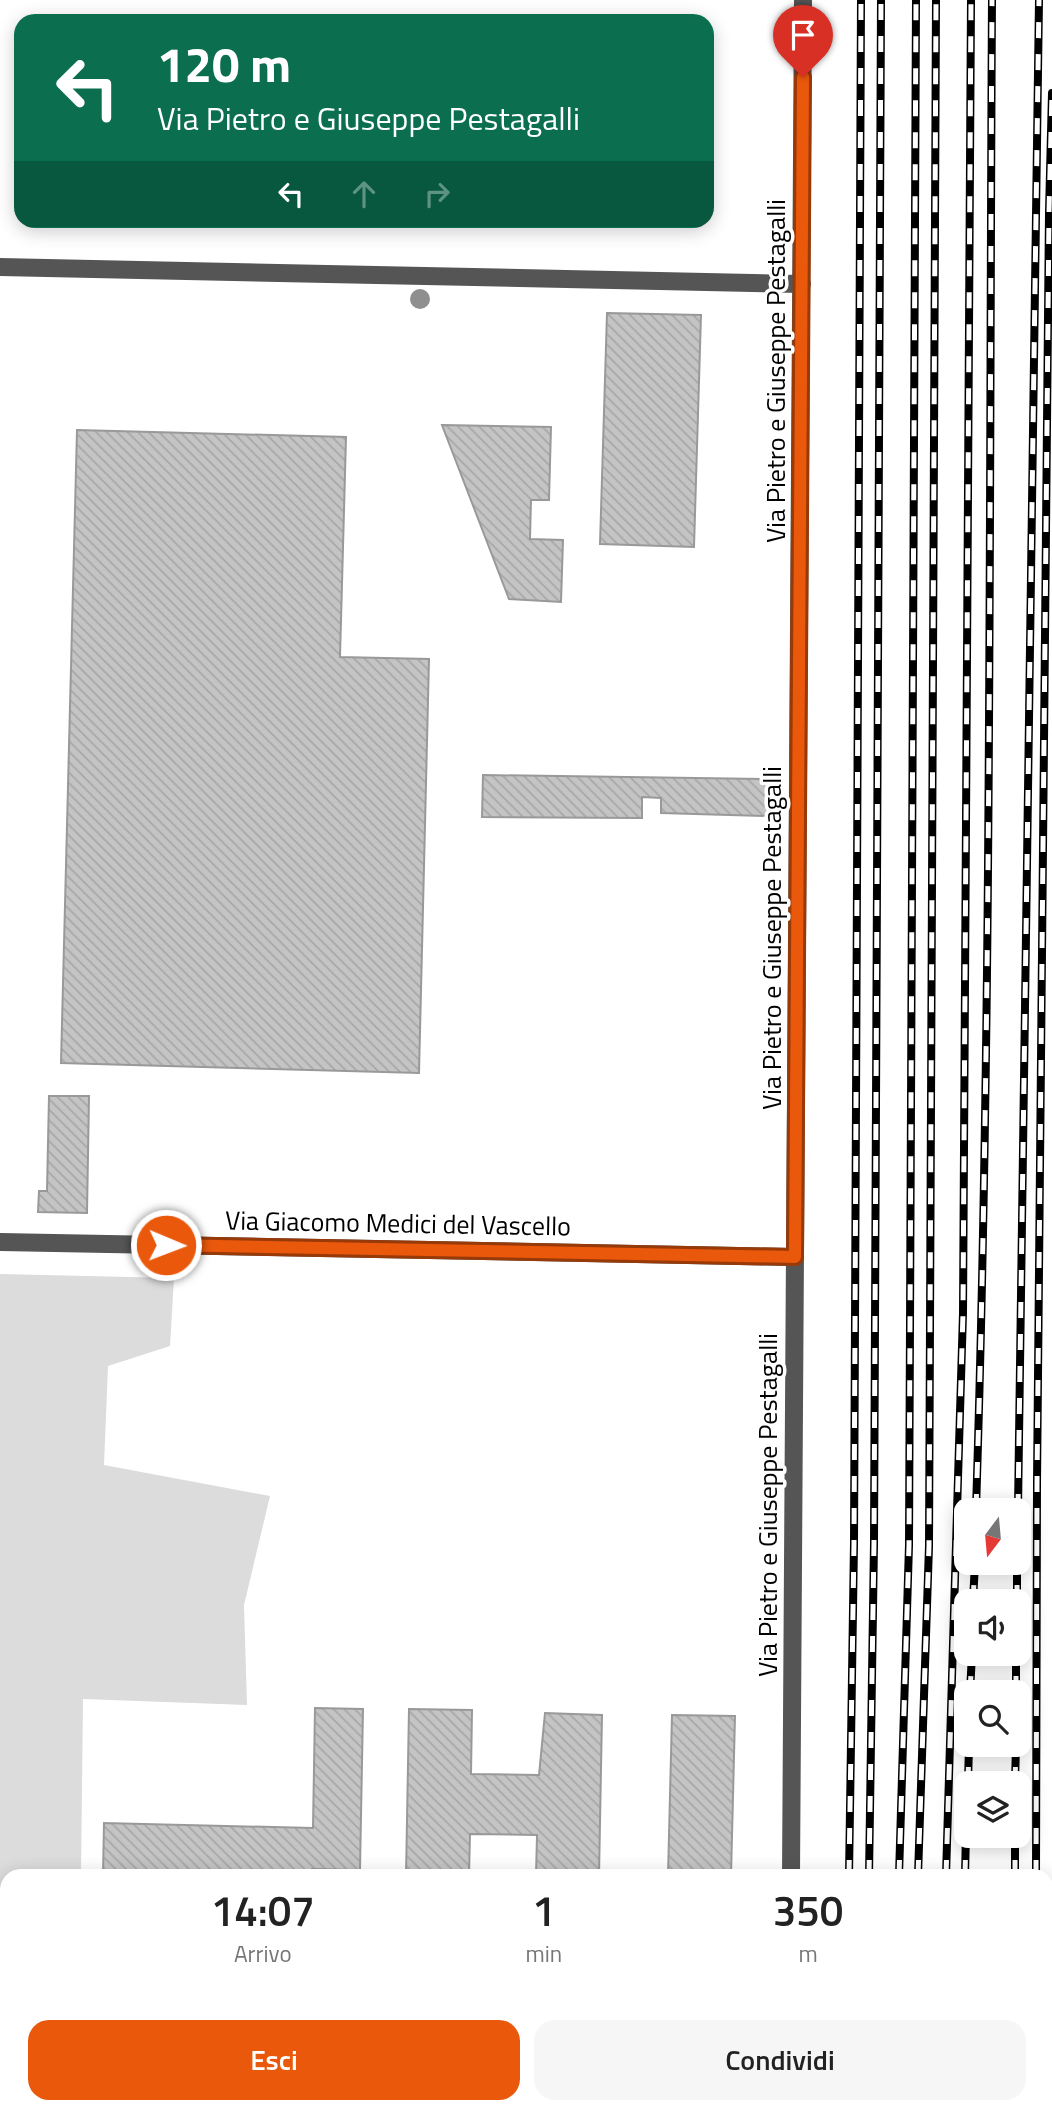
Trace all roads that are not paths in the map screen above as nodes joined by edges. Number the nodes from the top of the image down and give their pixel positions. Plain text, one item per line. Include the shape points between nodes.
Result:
1 (803, 0) edge
2 (0, 267) edge
3 (802, 284) junction
4 (0, 1242) edge
5 (795, 1257) junction
6 (791, 1869) edge

1 - 3 street, Via Pietro e Giuseppe Pestagalli
2 - 3 street
3 - 5 street, Via Pietro e Giuseppe Pestagalli
4 - 5 street, Via Giacomo Medici del Vascello
5 - 6 street, Via Pietro e Giuseppe Pestagalli

